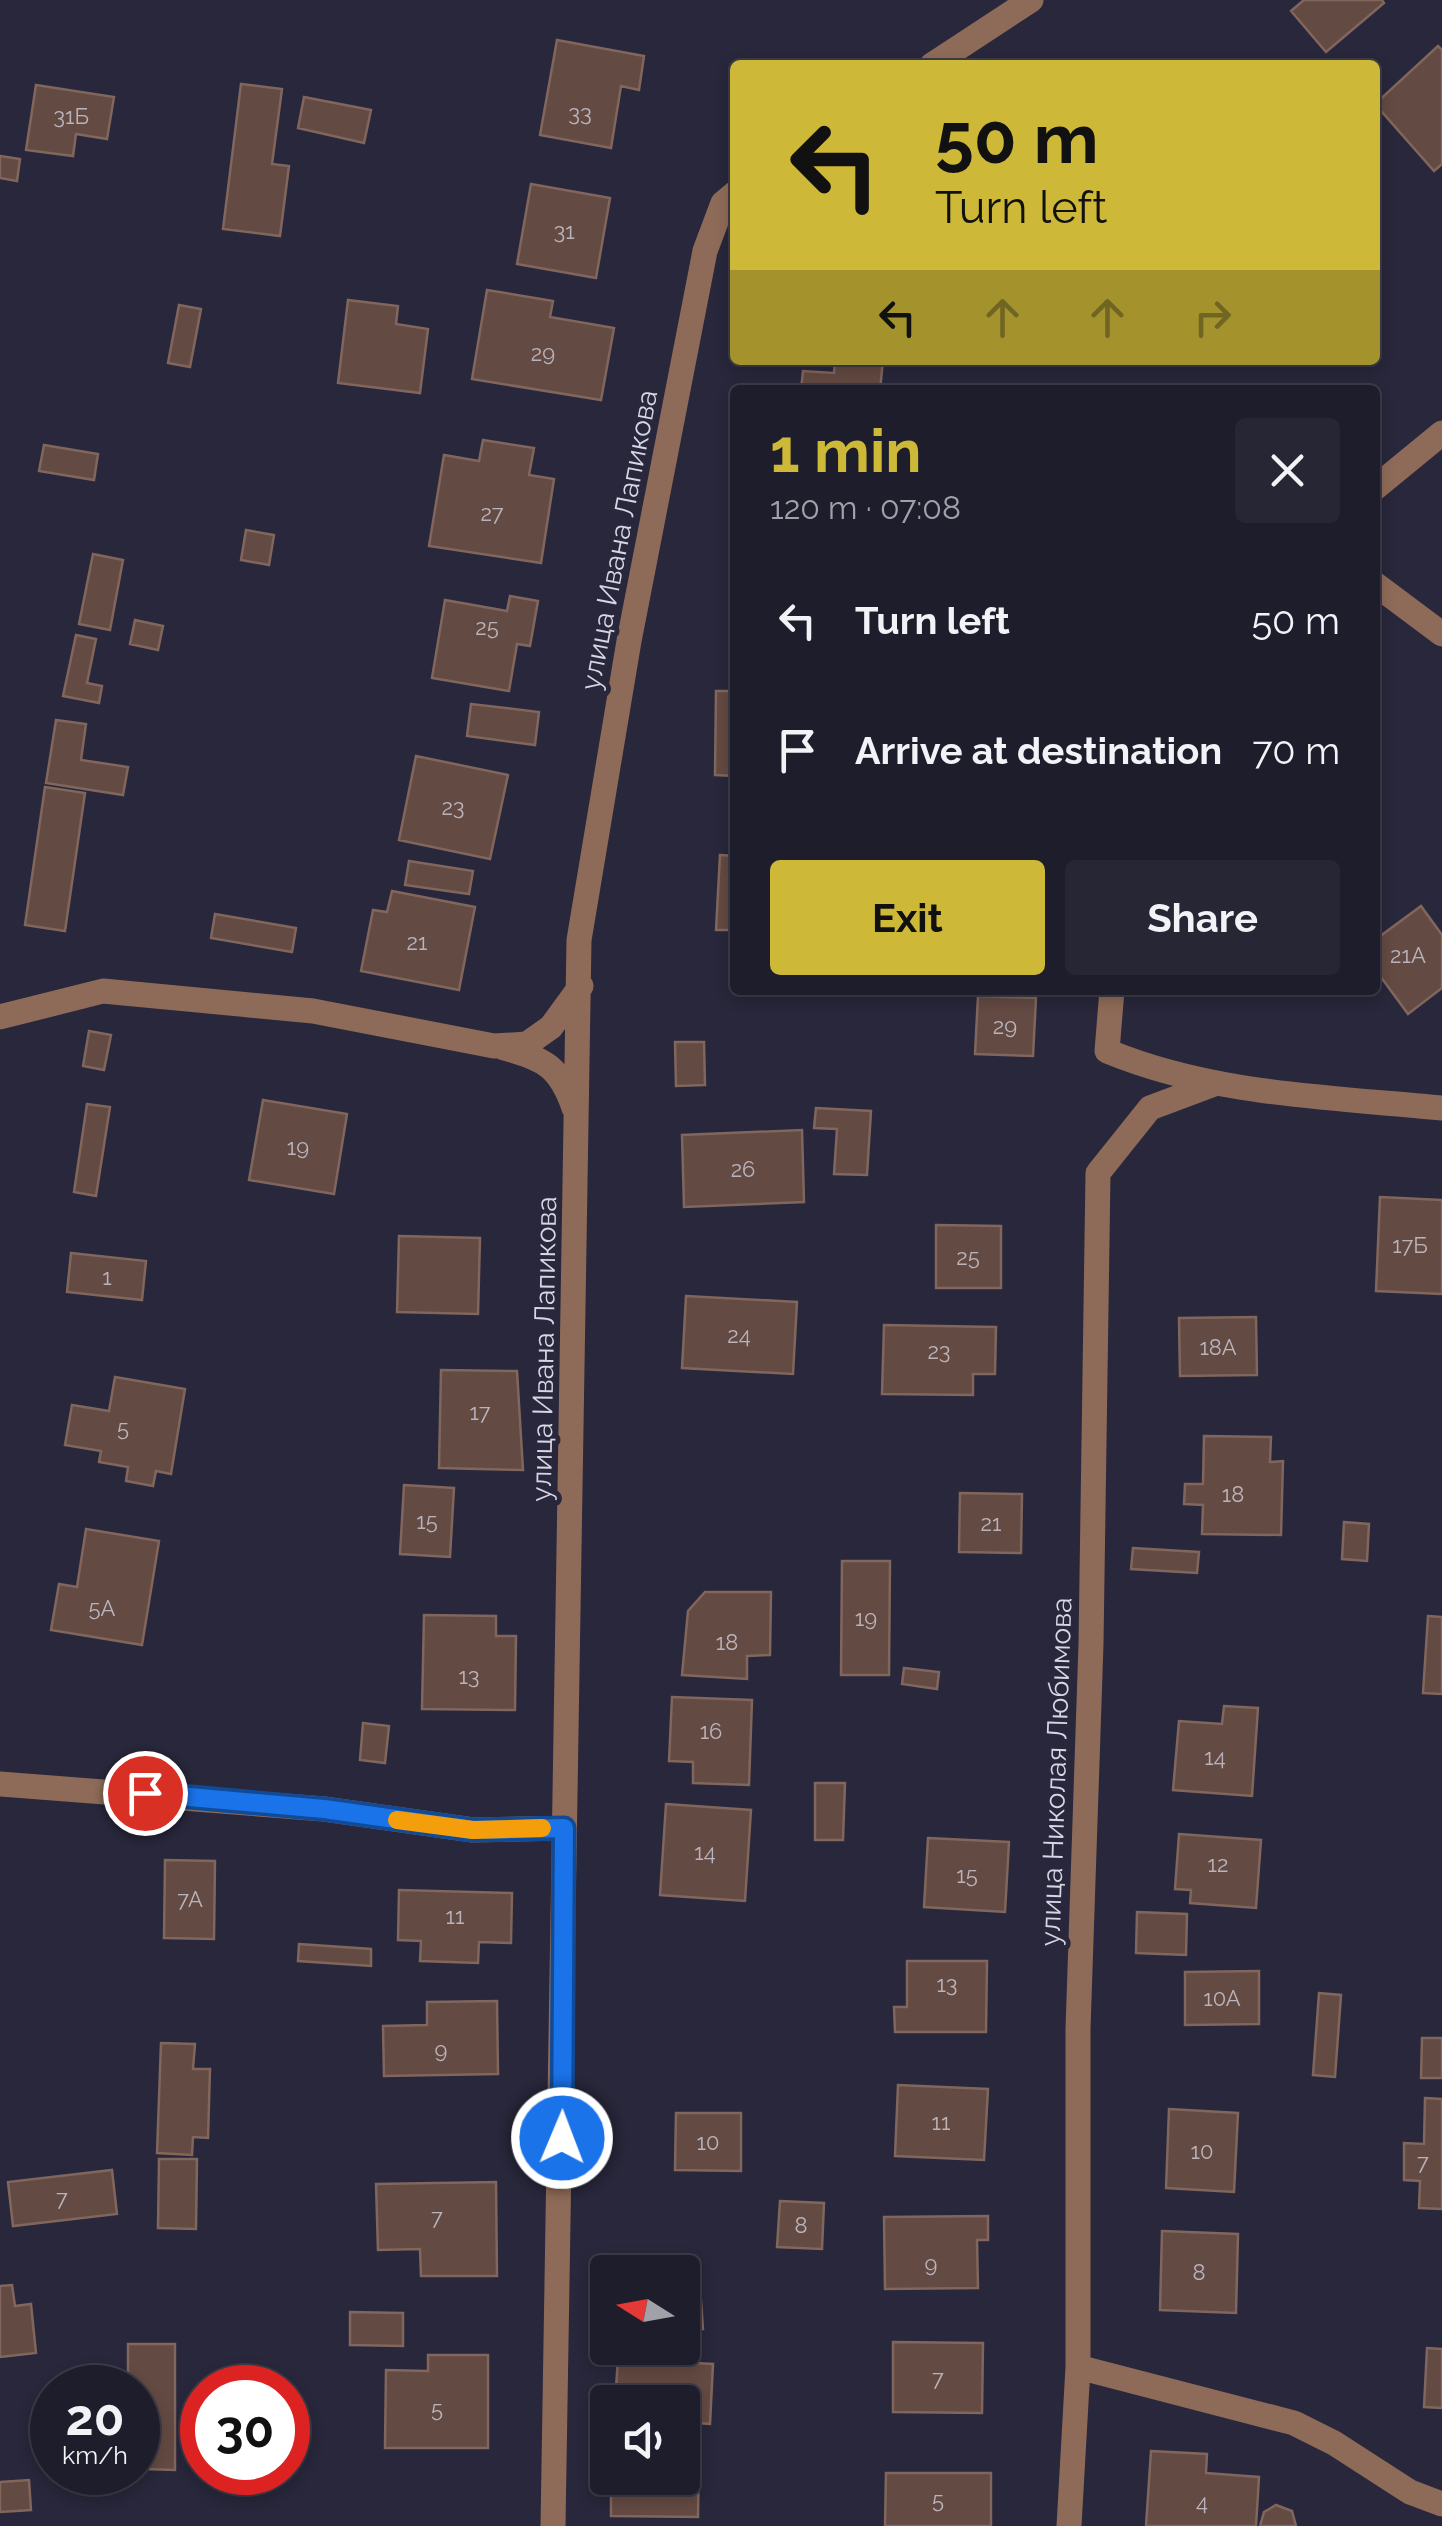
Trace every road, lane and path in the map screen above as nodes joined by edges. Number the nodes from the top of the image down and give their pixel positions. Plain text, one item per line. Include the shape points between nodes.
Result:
1 (1031, 0) edge
2 (940, 60) edge
3 (730, 197) edge
4 (1442, 432) edge
5 (1380, 484) edge
6 (1380, 588) edge
7 (1442, 634) edge
8 (581, 986) junction
9 (1112, 995) edge
10 (0, 1017) edge
11 (494, 1046) junction
12 (1214, 1084) junction
13 (1442, 1108) edge
14 (578, 1122) junction
15 (0, 1784) edge
16 (564, 1828) junction
17 (1078, 2367) junction
18 (1442, 2504) edge
19 (553, 2526) edge
20 (1069, 2526) edge

1 - 2 street
3 - 8 street, улица Ивана Лапикова via 705,250 640,583 584,888
4 - 5 street
6 - 7 street
8 - 11 street via 551,1027 527,1044
8 - 14 street, улица Ивана Лапикова
9 - 12 street via 1107,1051
10 - 11 street via 103,991 313,1012
11 - 14 street via 549,1065 564,1080
12 - 13 street
12 - 17 street, улица Николая Любимова via 1150,1108 1098,1173 1078,2029
14 - 16 street, улица Ивана Лапикова
15 - 16 street via 324,1809 473,1830
16 - 19 street, улица Ивана Лапикова
17 - 18 street via 1294,2424
17 - 20 street, улица Николая Любимова

